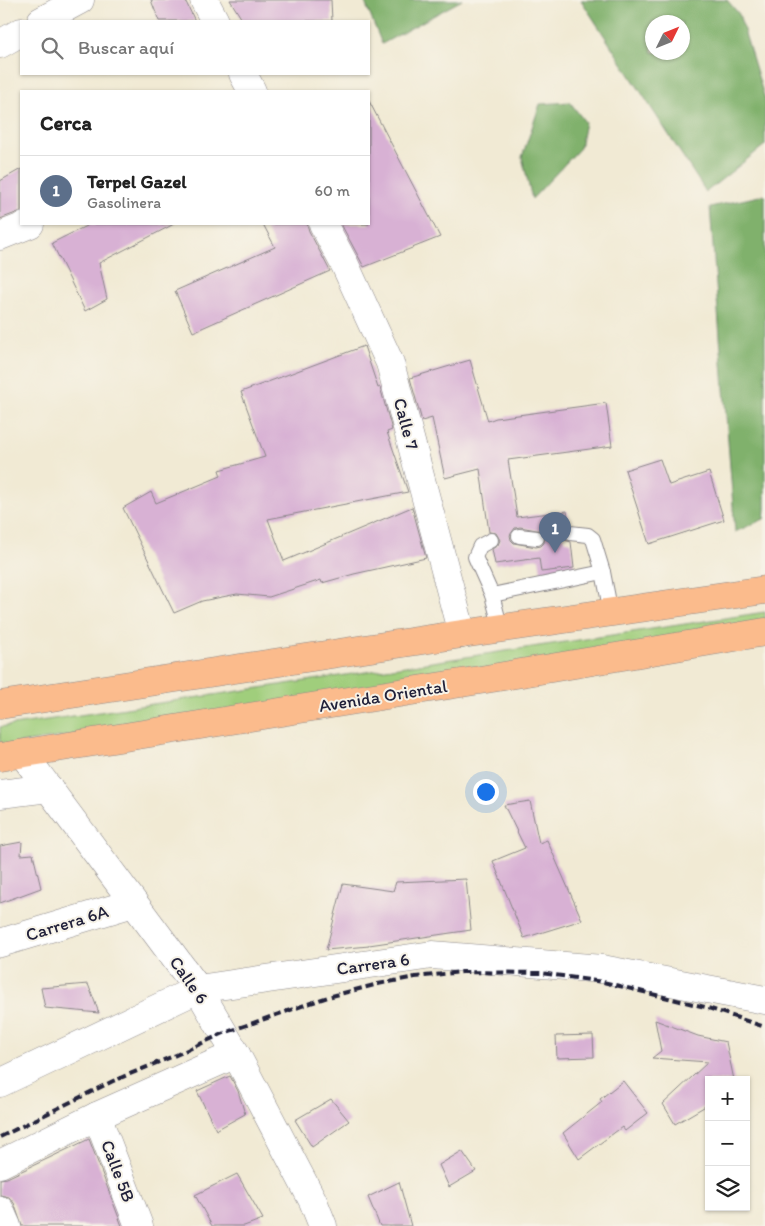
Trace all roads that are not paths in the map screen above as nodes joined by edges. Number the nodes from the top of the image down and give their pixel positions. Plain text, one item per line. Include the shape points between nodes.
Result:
1 (80, 0) edge
2 (204, 0) edge
3 (43, 20) edge
4 (214, 20) edge
5 (20, 33) edge
6 (0, 44) edge
7 (244, 75) edge
8 (251, 90) edge
9 (28, 225) edge
10 (324, 225) edge
11 (0, 236) edge
12 (570, 533) dead end
13 (520, 536) dead end
14 (536, 538) dead end
15 (491, 540) dead end
16 (603, 572) junction
17 (765, 590) edge
18 (492, 595) junction
19 (611, 613) junction
20 (501, 629) junction
21 (765, 632) edge
22 (462, 634) junction
23 (0, 705) edge
24 (12, 756) edge
25 (49, 788) junction
26 (0, 794) edge
27 (133, 903) junction
28 (0, 943) edge
29 (198, 989) junction
30 (765, 1000) edge
31 (236, 1054) junction
32 (0, 1080) edge
33 (97, 1116) junction
34 (0, 1164) edge
35 (0, 1210) edge
36 (7, 1226) edge
37 (139, 1226) edge
38 (323, 1226) edge

1 - 3 street
2 - 4 street
5 - 6 street
7 - 8 street
9 - 11 street
10 - 22 street, Calle 7 via 390,363
12 - 16 lane via 588,535 593,539
13 - 14 lane
15 - 18 lane via 480,546 475,557
16 - 18 lane
16 - 19 lane
17 - 19 main road
18 - 20 lane
19 - 20 main road
20 - 22 main road
21 - 24 main road, Avenida Oriental
22 - 23 main road
24 - 25 street, Calle 6
25 - 26 street
25 - 27 street, Calle 6
27 - 28 street, Carrera 6A
27 - 29 street, Calle 6
29 - 30 street, Carrera 6 via 432,955 602,969
29 - 31 street, Calle 6
29 - 32 street, Carrera 6
31 - 33 street
31 - 38 street, Calle 6
33 - 34 street
33 - 37 street, Calle 5B
35 - 36 street

